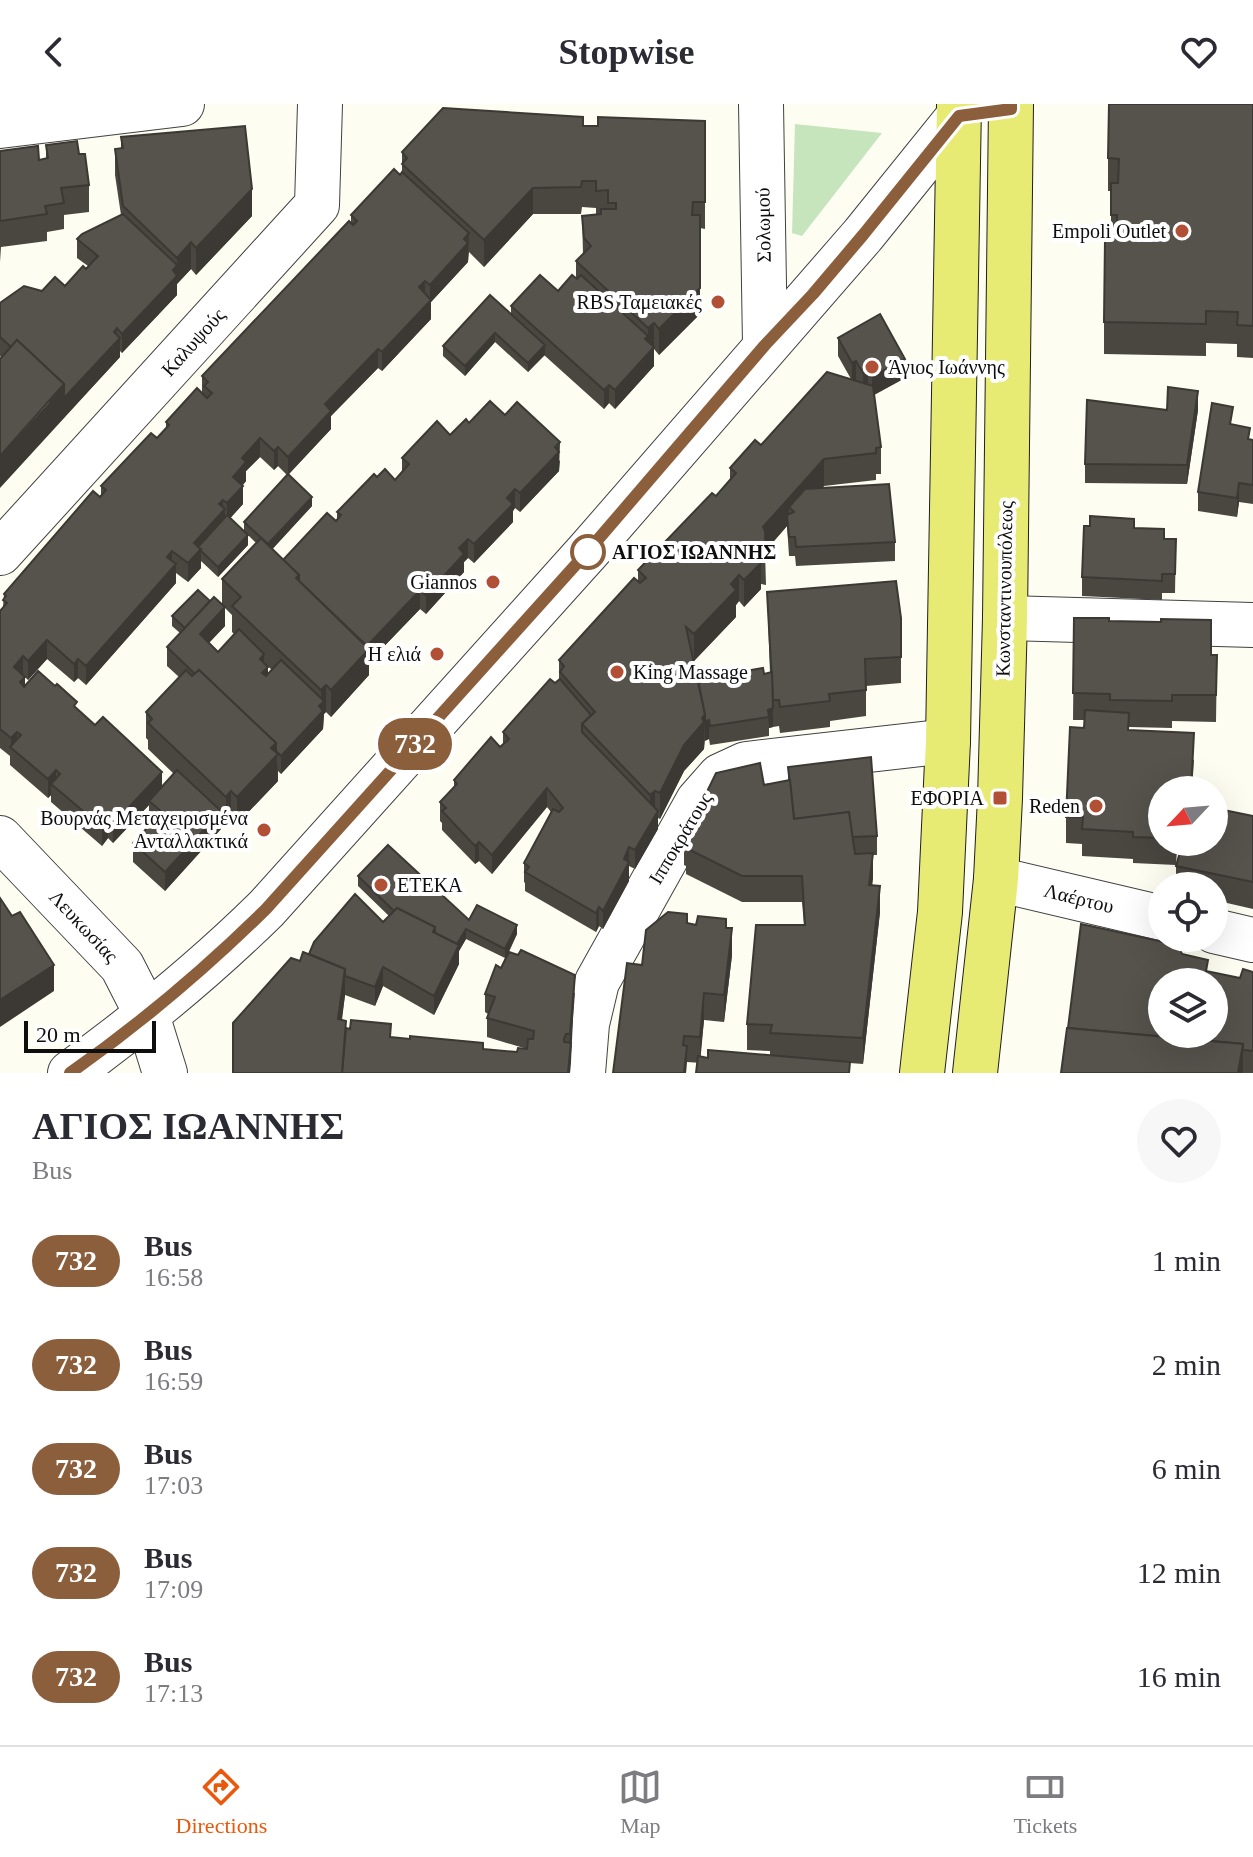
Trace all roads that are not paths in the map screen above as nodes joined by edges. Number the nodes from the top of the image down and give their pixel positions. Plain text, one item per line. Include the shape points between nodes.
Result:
1 (182, 104) edge
2 (320, 104) edge
3 (761, 104) edge
4 (1011, 107) edge
5 (946, 108) edge
6 (0, 126) edge
7 (765, 345) junction
8 (0, 553) edge
9 (1005, 618) junction
10 (1253, 625) edge
11 (948, 741) junction
12 (0, 838) edge
13 (996, 879) junction
14 (1148, 915) edge
15 (1228, 934) edge
16 (1253, 940) edge
17 (147, 1015) junction
18 (70, 1073) edge
19 (165, 1073) edge
20 (583, 1073) edge
21 (922, 1073) edge
22 (975, 1073) edge

1 - 6 street
2 - 8 street, Καλυψούς via 317,205
3 - 7 street, Σολωμού
4 - 5 street
4 - 9 main road, Κωνσταντινουπόλεως
5 - 7 street via 863,235
5 - 11 main road
7 - 17 street via 308,864 223,951
9 - 10 street
9 - 13 main road, Κωνσταντινουπόλεως
11 - 20 street, Ιπποκράτους via 746,764 720,776 698,801 597,982
11 - 21 main road via 940,912
12 - 17 street, Λευκωσίας via 122,966
13 - 14 street, Λαέρτου
13 - 22 main road, Κωνσταντινουπόλεως
15 - 16 street
17 - 18 street
17 - 19 street, Λευκωσίας

